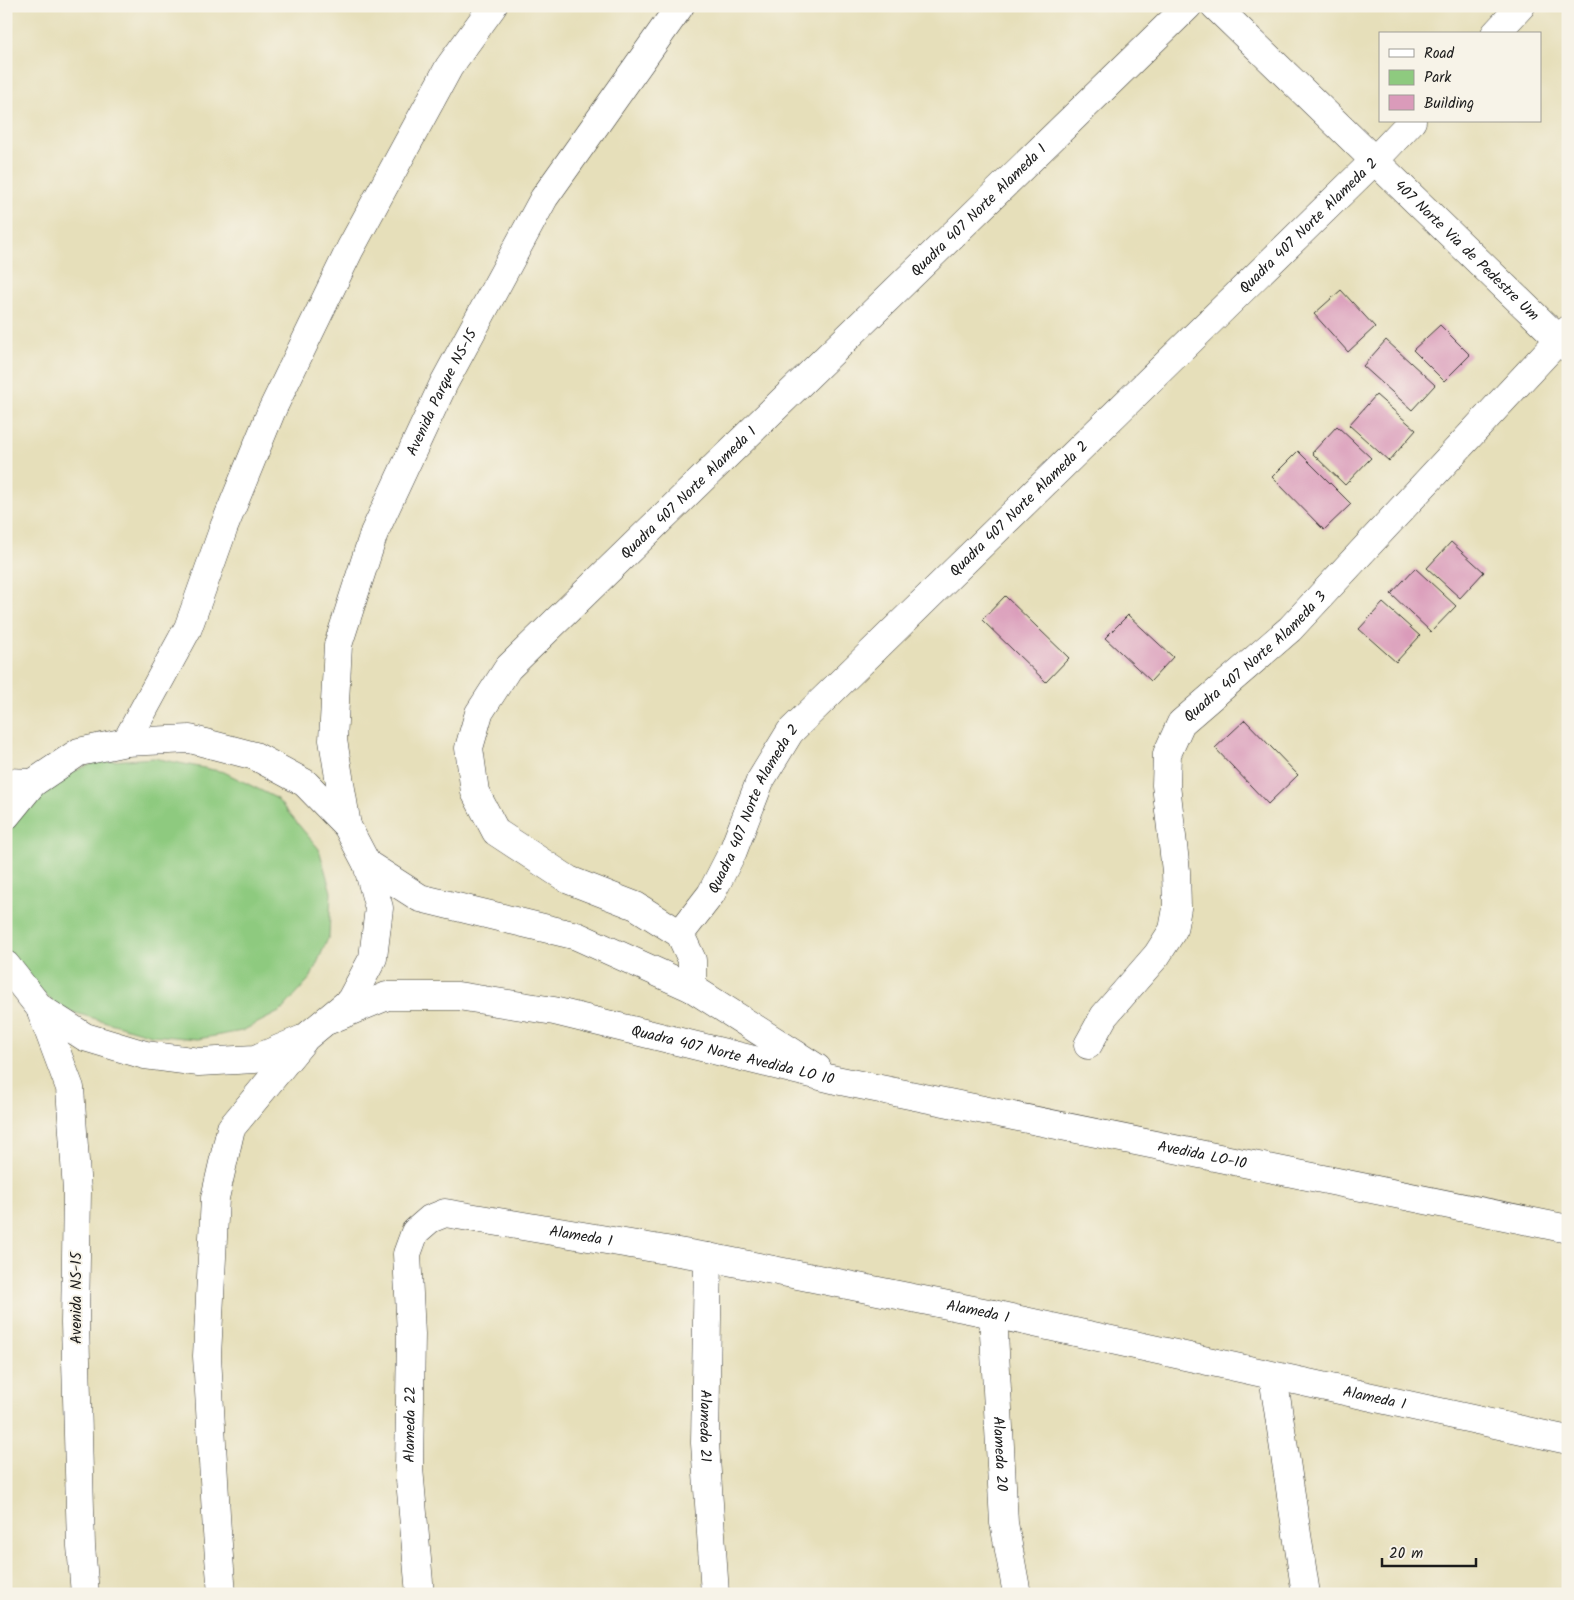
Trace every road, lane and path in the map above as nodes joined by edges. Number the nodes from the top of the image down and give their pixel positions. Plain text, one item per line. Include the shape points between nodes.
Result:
1 (494, 6) edge
2 (680, 6) edge
3 (1188, 6) edge
4 (1215, 6) edge
5 (1522, 6) edge
6 (1497, 32) edge
7 (1411, 122) edge
8 (1375, 160) junction
9 (1565, 339) edge
10 (126, 742) junction
11 (6, 782) edge
12 (33, 783) junction
13 (6, 816) edge
14 (347, 826) junction
15 (367, 864) junction
16 (680, 934) junction
17 (6, 965) edge
18 (692, 988) junction
19 (40, 1008) junction
20 (316, 1029) junction
21 (1088, 1045) dead end
22 (836, 1080) junction
23 (1568, 1229) edge
24 (407, 1254) joint
25 (708, 1257) junction
26 (993, 1314) junction
27 (1272, 1376) junction
28 (1568, 1440) edge
29 (85, 1594) edge
30 (222, 1594) edge
31 (420, 1594) edge
32 (715, 1594) edge
33 (1017, 1594) edge
34 (1306, 1594) edge

1 - 10 street via 449,67 350,249 270,412 188,628
2 - 14 street, Avenida Parque NS-15 via 544,198 444,383 374,533 338,645 333,740
3 - 16 street, Quadra 407 Norte Alameda 1 via 508,668 479,713 469,748 475,792 496,832 569,880 636,906
4 - 8 street, 407 Norte Via de Pedestre Um
5 - 6 street
7 - 8 street, Quadra 407 Norte Alameda 2
8 - 9 street, 407 Norte Via de Pedestre Um
8 - 16 street, Quadra 407 Norte Alameda 2 via 790,732 760,781 733,851 711,894
9 - 21 street, Quadra 407 Norte Alameda 3 via 1290,629 1180,722 1167,754 1166,785 1176,872 1177,908 1173,930 1157,954 1104,1016
10 - 12 street via 79,752
10 - 14 street via 190,739 255,756 306,783
11 - 12 street
12 - 13 street
14 - 15 street
15 - 18 street, Quadra 407 Norte Avedida LO 10 via 420,898 577,936
15 - 20 street via 379,908 373,958 350,1001
16 - 18 street via 692,960
17 - 19 street
18 - 22 street, Quadra 407 Norte Avedida LO 10
19 - 20 street, Quadra 407 Norte Avedida LO 10 via 85,1037 145,1055 199,1062 255,1059
19 - 29 street, Avenida NS-15 via 70,1088 77,1191 75,1324
20 - 22 street, Quadra 407 Norte Avedida LO 10 via 387,996 458,996 554,1010
20 - 30 street via 232,1128 214,1198 207,1356
22 - 23 street, Avedida LO-10
24 - 25 street, Alameda 1 via 415,1232 430,1219 445,1214
24 - 31 street, Alameda 22 via 411,1334 409,1468
25 - 26 street, Alameda 1
25 - 32 street, Alameda 21 via 706,1443
26 - 27 street, Alameda 1
26 - 33 street, Alameda 20 via 1004,1523
27 - 28 street, Alameda 1
27 - 34 street

